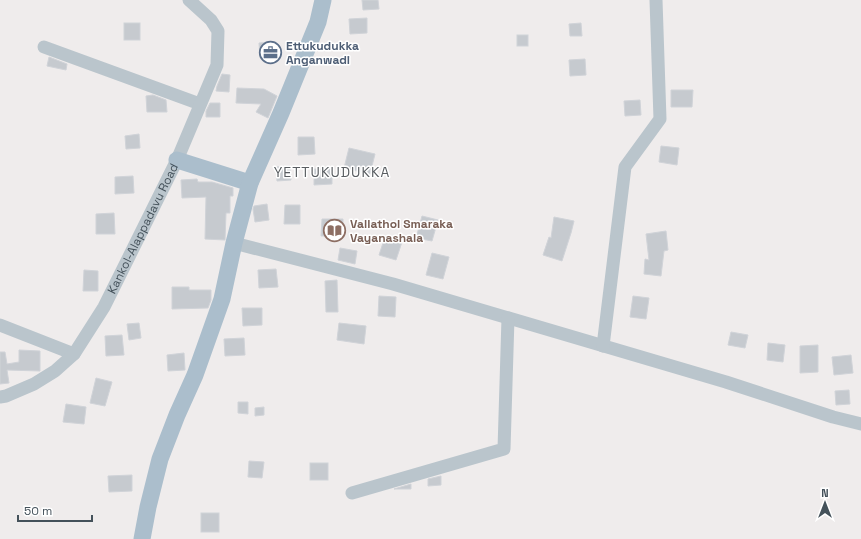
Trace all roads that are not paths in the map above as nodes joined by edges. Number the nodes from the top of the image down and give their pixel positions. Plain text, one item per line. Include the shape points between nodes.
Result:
1 (189, 0) edge
2 (323, 0) edge
3 (656, 0) edge
4 (44, 47) dead end
5 (200, 104) junction
6 (177, 160) junction
7 (250, 182) junction
8 (234, 243) junction
9 (508, 318) junction
10 (0, 325) edge
11 (603, 346) junction
12 (74, 354) junction
13 (0, 397) edge
14 (861, 424) edge
15 (352, 493) dead end
16 (142, 539) edge

1 - 5 street via 211,20 218,31 217,64
2 - 7 main road via 315,29
3 - 11 street via 660,119 625,167
4 - 5 street
5 - 6 street
6 - 7 main road, Kankol-Alappadavu Road
6 - 12 street, Kankol-Alappadavu Road via 104,307
7 - 8 main road
8 - 9 street via 393,284
8 - 16 main road via 222,299 195,375 176,415 160,459
9 - 11 street
9 - 15 street via 504,449
10 - 12 street
11 - 14 street
12 - 13 street, Kankol-Alappadavu Road via 55,371 34,384

